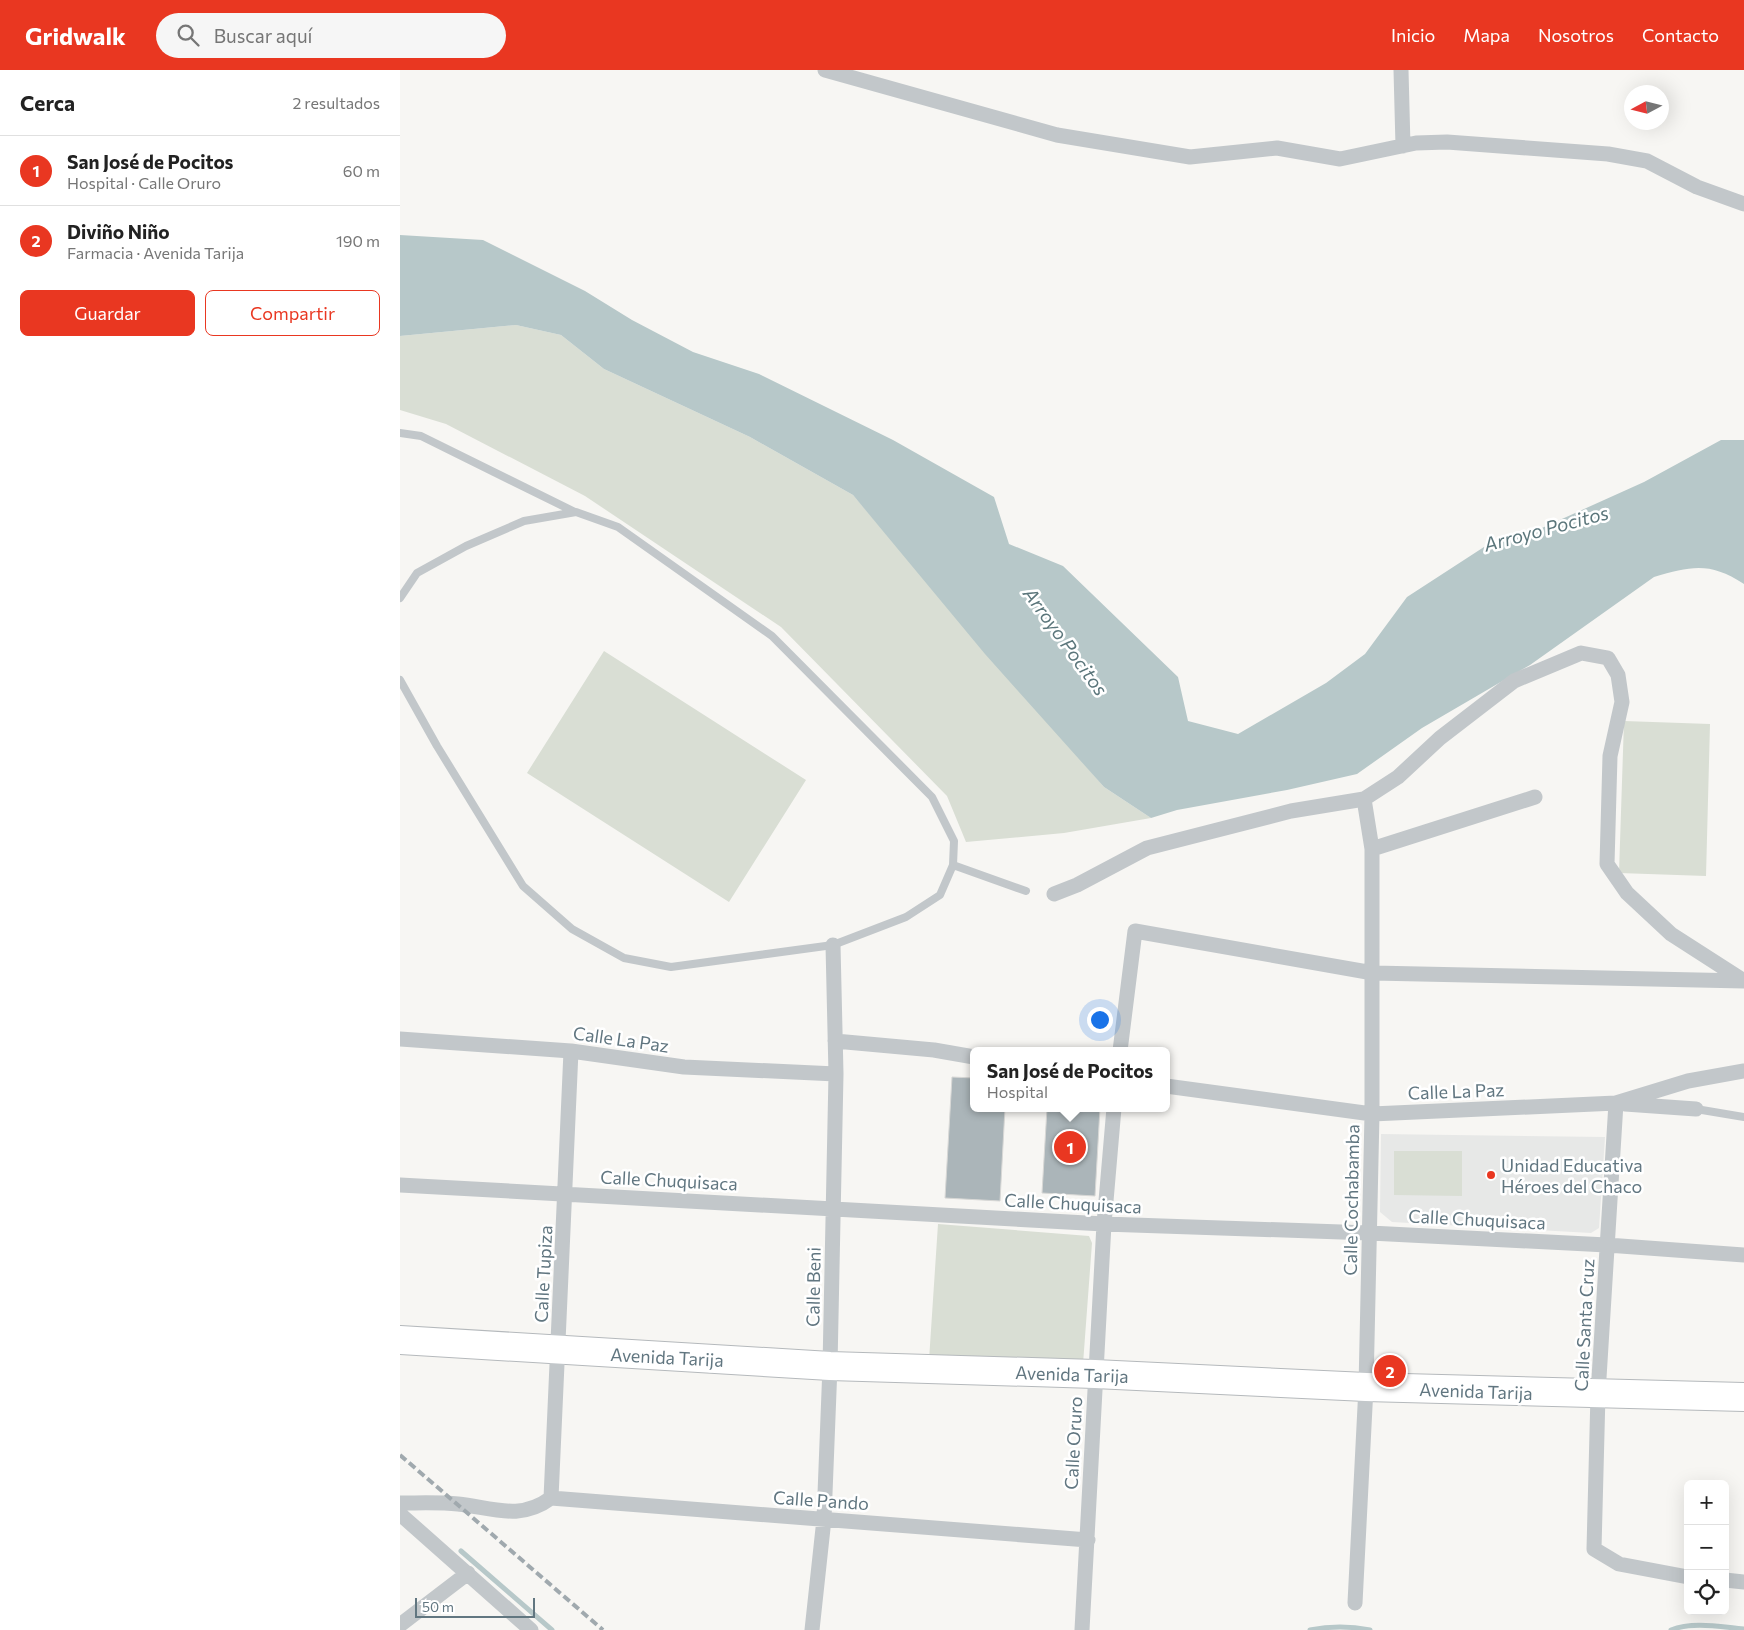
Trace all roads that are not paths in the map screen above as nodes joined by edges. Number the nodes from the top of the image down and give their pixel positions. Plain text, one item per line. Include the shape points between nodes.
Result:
1 (825, 70) edge
2 (1401, 70) edge
3 (1403, 146) junction
4 (1744, 204) edge
5 (400, 433) edge
6 (576, 512) junction
7 (400, 598) edge
8 (400, 680) edge
9 (1535, 797) dead end
10 (1364, 799) junction
11 (1372, 849) junction
12 (953, 865) junction
13 (1026, 892) dead end
14 (1054, 894) dead end
15 (833, 945) junction
16 (1373, 973) junction
17 (1744, 981) edge
18 (400, 1039) edge
19 (835, 1041) junction
20 (1120, 1047) edge
21 (571, 1051) junction
22 (970, 1056) edge
23 (1744, 1071) edge
24 (836, 1074) junction
25 (1170, 1087) edge
26 (1616, 1103) junction
27 (1696, 1109) joint
28 (1114, 1112) edge
29 (1372, 1114) junction
30 (1744, 1117) edge
31 (400, 1185) edge
32 (565, 1193) junction
33 (833, 1208) junction
34 (1104, 1224) junction
35 (1370, 1233) junction
36 (1607, 1245) junction
37 (1744, 1255) edge
38 (400, 1340) edge
39 (559, 1350) junction
40 (830, 1366) junction
41 (1095, 1374) junction
42 (1366, 1387) junction
43 (1598, 1394) junction
44 (1744, 1397) edge
45 (551, 1498) junction
46 (400, 1506) edge
47 (824, 1518) junction
48 (1088, 1540) junction
49 (468, 1573) junction
50 (1684, 1576) edge
51 (1729, 1580) edge
52 (1744, 1582) edge
53 (1355, 1603) dead end
54 (400, 1625) edge
55 (531, 1630) edge
56 (812, 1630) edge
57 (1082, 1630) edge

1 - 3 street via 1057,135 1190,156 1277,148 1340,159
2 - 3 street
3 - 4 street via 1447,142 1608,154 1648,161 1697,187
5 - 6 lane via 422,436
6 - 7 lane via 524,521 466,546 417,573
6 - 12 lane via 618,527 772,636 932,796 954,841
8 - 15 lane via 523,886 572,929 624,958 671,967
9 - 11 street
10 - 11 street, Calle Cochabamba
10 - 14 street via 1291,811 1148,848
10 - 17 street via 1398,777 1440,738 1514,681 1581,653 1608,658 1618,675 1622,702 1610,756 1607,864 1627,893 1671,934
11 - 16 street, Calle Cochabamba
12 - 13 lane
12 - 15 lane via 940,895 906,917
15 - 19 street, Calle Beni
16 - 17 street
16 - 20 street via 1134,931
16 - 29 street, Calle Cochabamba
18 - 21 street, Calle La Paz
19 - 22 street
19 - 24 street, Calle Beni
21 - 24 street, Calle La Paz via 684,1067
21 - 32 street, Calle Tupiza
23 - 26 street, Calle La Paz via 1688,1081
24 - 33 street, Calle Beni
25 - 29 street, Calle La Paz
26 - 27 street
26 - 29 street, Calle La Paz
26 - 36 street, Calle Santa Cruz
27 - 30 lane
28 - 34 street, Calle Oruro
29 - 35 street, Calle Cochabamba
31 - 32 street, Calle Chuquisaca
32 - 33 street, Calle Chuquisaca
32 - 39 street, Calle Tupiza
33 - 34 street, Calle Chuquisaca
33 - 40 street, Calle Beni
34 - 35 street, Calle Chuquisaca
34 - 41 street, Calle Oruro
35 - 36 street, Calle Chuquisaca
35 - 42 street, Calle Cochabamba
36 - 37 street, Calle Chuquisaca
36 - 43 street, Calle Santa Cruz
38 - 39 highway, Avenida Tarija
39 - 40 highway, Avenida Tarija
39 - 45 street, Calle Tupiza
40 - 41 highway, Avenida Tarija
40 - 47 street, Calle Beni
41 - 42 highway, Avenida Tarija
41 - 48 street, Calle Oruro
42 - 43 highway, Avenida Tarija
42 - 53 street, Calle Cochabamba
43 - 44 highway, Avenida Tarija
43 - 50 street, Calle Santa Cruz via 1594,1550 1619,1564
45 - 46 street via 524,1512 457,1504
45 - 47 street, Calle Pando
46 - 49 street
47 - 48 street, Calle Pando
47 - 56 street, Calle Beni
48 - 57 street, Calle Oruro
49 - 54 street
49 - 55 street
51 - 52 street

